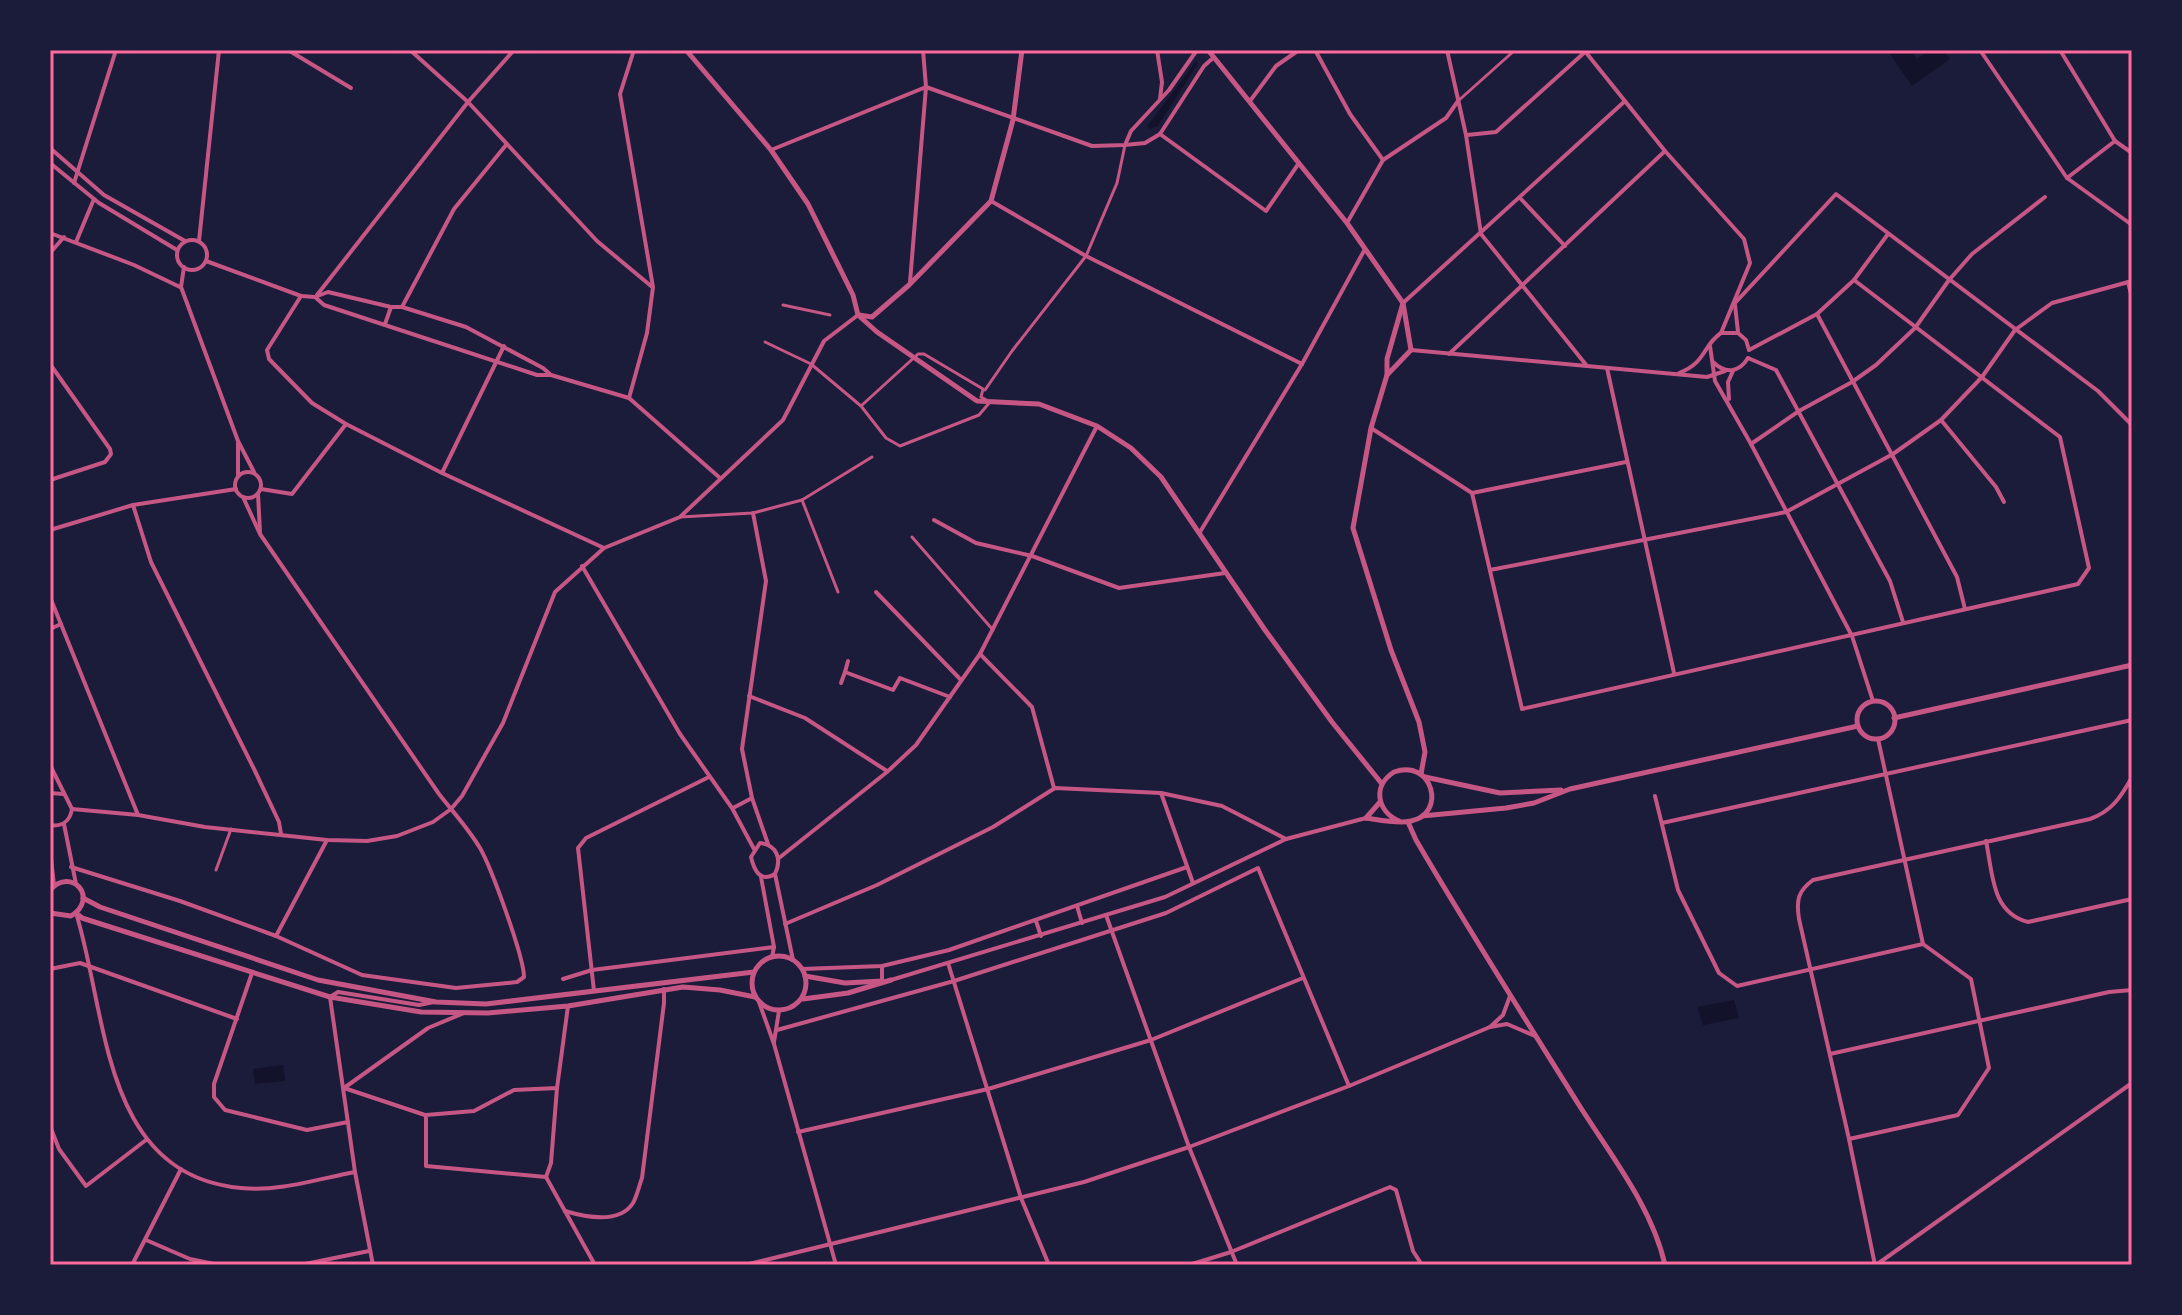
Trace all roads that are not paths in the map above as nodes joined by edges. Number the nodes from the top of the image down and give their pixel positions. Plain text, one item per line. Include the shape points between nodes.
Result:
1 (116, 50) edge
2 (219, 50) edge
3 (288, 50) edge
4 (410, 50) edge
5 (514, 50) edge
6 (634, 50) edge
7 (686, 50) edge
8 (923, 50) edge
9 (1022, 50) edge
10 (1157, 50) edge
11 (1197, 50) edge
12 (1208, 50) edge
13 (1299, 50) edge
14 (1315, 50) edge
15 (1447, 50) edge
16 (1515, 50) edge
17 (1980, 50) edge
18 (2060, 50) edge
19 (1584, 51) edge
20 (1213, 58) junction
21 (926, 87) junction
22 (351, 88) dead end
23 (1160, 100) junction
24 (1250, 101) junction
25 (1458, 101) junction
26 (1625, 101) junction
27 (468, 102) junction
28 (1013, 120) junction
29 (1160, 134) junction
30 (1466, 135) junction
31 (2115, 141) junction
32 (507, 144) junction
33 (1125, 145) junction
34 (50, 148) edge
35 (771, 150) junction
36 (1665, 151) junction
37 (2132, 153) edge
38 (1383, 160) junction
39 (50, 163) edge
40 (1299, 163) junction
41 (76, 173) junction
42 (2067, 178) junction
43 (74, 183) junction
44 (2045, 197) dead end
45 (1520, 198) junction
46 (94, 199) junction
47 (991, 201) junction
48 (1347, 223) junction
49 (2132, 225) edge
50 (50, 233) edge
51 (1481, 234) junction
52 (1888, 234) junction
53 (64, 237) junction
54 (185, 241) junction
55 (199, 241) junction
56 (76, 242) junction
57 (1565, 246) junction
58 (1365, 249) junction
59 (177, 250) junction
60 (50, 253) edge
61 (1086, 256) junction
62 (206, 261) junction
63 (184, 267) junction
64 (1854, 280) junction
65 (1949, 280) junction
66 (2130, 282) edge
67 (909, 285) junction
68 (1523, 286) junction
69 (181, 287) junction
70 (653, 287) junction
71 (301, 296) junction
72 (315, 297) junction
73 (2132, 298) edge
74 (1403, 303) junction
75 (1735, 303) junction
76 (783, 305) dead end
77 (391, 307) junction
78 (402, 307) junction
79 (1817, 314) junction
80 (830, 315) dead end
81 (858, 315) junction
82 (385, 325) junction
83 (1915, 328) junction
84 (2015, 330) junction
85 (1721, 333) junction
86 (1738, 333) junction
87 (765, 342) dead end
88 (504, 345) junction
89 (1710, 346) junction
90 (1411, 350) junction
91 (1749, 350) junction
92 (1449, 354) junction
93 (1710, 357) junction
94 (915, 358) junction
95 (1748, 358) junction
96 (497, 361) junction
97 (50, 364) edge
98 (811, 364) junction
99 (1302, 364) junction
100 (1587, 366) junction
101 (1607, 368) junction
102 (1725, 371) junction
103 (1733, 371) junction
104 (1677, 374) junction
105 (551, 375) junction
106 (1387, 375) junction
107 (1714, 375) junction
108 (1696, 376) junction
109 (1982, 377) junction
110 (1852, 382) junction
111 (1722, 391) junction
112 (981, 397) junction
113 (629, 398) junction
114 (990, 402) junction
115 (1731, 405) junction
116 (861, 406) junction
117 (1799, 411) junction
118 (1941, 420) junction
119 (346, 424) junction
120 (2132, 425) edge
121 (1097, 426) junction
122 (1371, 428) junction
123 (238, 441) junction
124 (1751, 444) junction
125 (1893, 454) junction
126 (872, 457) dead end
127 (1626, 462) junction
128 (254, 472) junction
129 (442, 473) junction
130 (238, 476) junction
131 (720, 478) junction
132 (50, 480) edge
133 (1837, 484) junction
134 (236, 489) junction
135 (260, 492) junction
136 (1472, 493) junction
137 (243, 497) junction
138 (802, 500) junction
139 (2004, 502) dead end
140 (133, 505) junction
141 (1786, 512) junction
142 (753, 513) junction
143 (680, 517) junction
144 (934, 520) dead end
145 (50, 530) edge
146 (1200, 532) junction
147 (260, 534) junction
148 (912, 537) dead end
149 (1643, 539) junction
150 (604, 548) junction
151 (1032, 556) junction
152 (582, 566) junction
153 (1490, 570) junction
154 (1225, 573) junction
155 (838, 592) dead end
156 (876, 592) dead end
157 (50, 597) edge
158 (1965, 609) junction
159 (1903, 622) junction
160 (61, 624) junction
161 (50, 629) edge
162 (993, 630) junction
163 (1852, 636) junction
164 (980, 654) junction
165 (848, 661) dead end
166 (2132, 665) edge
167 (845, 672) junction
168 (1674, 673) junction
169 (961, 680) junction
170 (841, 683) dead end
171 (749, 696) junction
172 (950, 697) junction
173 (1873, 701) junction
174 (1894, 718) junction
175 (2132, 720) edge
176 (1858, 726) junction
177 (1878, 739) junction
178 (50, 765) edge
179 (887, 772) junction
180 (1887, 773) junction
181 (1423, 775) junction
182 (709, 777) junction
183 (2132, 777) edge
184 (1382, 784) junction
185 (1055, 788) junction
186 (1570, 789) junction
187 (50, 793) edge
188 (1161, 793) junction
189 (63, 794) junction
190 (1655, 796) dead end
191 (752, 798) junction
192 (1380, 802) junction
193 (732, 808) junction
194 (72, 809) junction
195 (451, 809) junction
196 (138, 815) junction
197 (1422, 816) junction
198 (1366, 818) junction
199 (1399, 821) junction
200 (1408, 822) junction
201 (64, 823) junction
202 (1662, 823) junction
203 (50, 825) edge
204 (231, 829) junction
205 (281, 834) junction
206 (1286, 839) junction
207 (327, 840) junction
208 (1986, 841) junction
209 (768, 844) junction
210 (754, 849) junction
211 (50, 850) edge
212 (779, 858) junction
213 (1905, 859) junction
214 (71, 867) junction
215 (1187, 867) junction
216 (216, 870) dead end
217 (775, 874) junction
218 (761, 877) junction
219 (1193, 883) junction
220 (76, 884) junction
221 (52, 888) edge
222 (83, 898) junction
223 (2132, 899) edge
224 (50, 906) edge
225 (1077, 906) junction
226 (53, 913) edge
227 (76, 913) junction
228 (1106, 915) junction
229 (1036, 921) junction
230 (1082, 923) junction
231 (785, 924) junction
232 (1111, 929) junction
233 (276, 936) junction
234 (1041, 936) junction
235 (980, 940) junction
236 (1923, 944) junction
237 (774, 947) junction
238 (984, 953) junction
239 (772, 957) junction
240 (793, 960) junction
241 (948, 963) junction
242 (882, 966) junction
243 (50, 969) edge
244 (91, 969) junction
245 (802, 969) junction
246 (592, 970) junction
247 (1810, 970) junction
248 (253, 971) junction
249 (754, 972) junction
250 (805, 976) junction
251 (1303, 978) junction
252 (563, 979) dead end
253 (891, 980) junction
254 (882, 981) junction
255 (954, 981) junction
256 (664, 989) junction
257 (2132, 990) edge
258 (594, 991) junction
259 (1510, 996) junction
260 (330, 997) junction
261 (802, 999) junction
262 (757, 1000) junction
263 (436, 1002) junction
264 (568, 1006) junction
265 (779, 1011) junction
266 (464, 1013) junction
267 (237, 1019) junction
268 (1981, 1022) junction
269 (1490, 1027) junction
270 (777, 1030) junction
271 (1536, 1036) junction
272 (1151, 1040) junction
273 (774, 1044) junction
274 (1830, 1054) junction
275 (2132, 1083) edge
276 (1349, 1086) junction
277 (344, 1088) junction
278 (557, 1088) junction
279 (988, 1089) junction
280 (426, 1115) junction
281 (348, 1122) junction
282 (50, 1126) edge
283 (798, 1132) junction
284 (1849, 1139) junction
285 (146, 1140) junction
286 (1189, 1147) junction
287 (181, 1169) junction
288 (355, 1172) junction
289 (546, 1177) junction
290 (1021, 1198) junction
291 (565, 1211) junction
292 (145, 1240) junction
293 (828, 1243) junction
294 (369, 1251) junction
295 (1231, 1252) junction
296 (756, 1264) edge
297 (132, 1265) edge
298 (219, 1265) edge
299 (300, 1265) edge
300 (373, 1265) edge
301 (595, 1265) edge
302 (745, 1265) edge
303 (836, 1265) edge
304 (1049, 1265) edge
305 (1189, 1265) edge
306 (1237, 1265) edge
307 (1422, 1265) edge
308 (1665, 1265) edge
309 (1875, 1265) edge

1 - 41 street
2 - 55 street
3 - 22 street
4 - 27 street
5 - 27 street
6 - 70 street via 620,94
7 - 35 street
8 - 21 street
9 - 28 street
10 - 23 street
11 - 23 street
12 - 20 street
13 - 24 street via 1276,66
14 - 38 street
15 - 25 street
16 - 25 street
17 - 42 street
18 - 31 street
19 - 26 street
19 - 30 street via 1496,132
20 - 24 street
20 - 29 street
21 - 28 street
21 - 35 street
21 - 67 street
23 - 33 street
24 - 40 street
25 - 30 street
25 - 38 street via 1446,118
26 - 36 street
26 - 45 street
27 - 32 street
27 - 72 street
28 - 33 street via 1092,146
28 - 47 street
29 - 33 street via 1145,143
29 - 40 street via 1266,211
30 - 51 street
31 - 37 street
31 - 42 street
32 - 70 street via 597,241
32 - 78 street via 454,209
33 - 61 street via 1117,183
34 - 41 street
35 - 81 street via 808,204
36 - 57 street
36 - 75 street via 1744,239 1750,263
38 - 48 street
39 - 43 street
40 - 48 street
41 - 43 street
41 - 54 street
42 - 49 street
43 - 46 street
44 - 65 street via 1972,254
45 - 51 street
45 - 57 street
46 - 56 street
46 - 59 street
47 - 61 street
47 - 67 street
48 - 58 street
50 - 53 street
51 - 68 street
51 - 74 street
52 - 64 street
52 - 65 street
52 - 75 street via 1836,194
53 - 56 street
53 - 60 street
54 - 55 street
54 - 59 street
55 - 62 street
56 - 69 street
57 - 68 street
58 - 74 street
58 - 99 street
59 - 63 street
61 - 99 street
61 - 112 street
62 - 63 street via 199,268
62 - 71 street
63 - 69 street
64 - 79 street
64 - 83 street
65 - 83 street
65 - 84 street
66 - 73 street
66 - 84 street via 2052,303
67 - 81 street via 872,317
68 - 92 street
68 - 100 street
69 - 123 street
70 - 113 street
71 - 72 street
71 - 119 street via 267,350 269,359 312,403
72 - 77 street via 328,292
72 - 82 street via 324,305
74 - 90 street
74 - 106 street
75 - 85 street
75 - 86 street
76 - 80 street
77 - 78 street
77 - 82 street
78 - 88 street
79 - 91 street
79 - 110 street
81 - 94 street
81 - 98 street via 824,341
82 - 96 street
83 - 109 street
83 - 110 street
84 - 109 street
84 - 120 street via 2098,391
85 - 86 street
85 - 89 street
86 - 91 street
87 - 98 street
88 - 96 street
88 - 105 street
89 - 93 street
89 - 104 street via 1695,366
90 - 92 street
90 - 106 street
91 - 95 street
92 - 100 street
93 - 102 street
93 - 107 street
94 - 112 street via 924,354 983,389
94 - 114 street via 977,401
94 - 116 street
95 - 103 street
95 - 117 street via 1776,370
96 - 105 street
96 - 129 street
97 - 132 street via 110,449 110,459
98 - 116 street
98 - 131 street via 783,420
99 - 146 street
100 - 101 street
101 - 104 street
101 - 127 street
102 - 103 street
102 - 107 street
103 - 115 street via 1728,382
104 - 108 street
105 - 113 street
106 - 122 street
107 - 108 street
107 - 111 street
108 - 111 street
109 - 118 street
109 - 158 street via 2060,437 2089,568 2078,584
110 - 117 street
110 - 125 street
111 - 115 street
112 - 114 street
113 - 131 street
114 - 116 street via 979,415 900,446 886,438
114 - 121 street via 1039,404
115 - 124 street
117 - 124 street
117 - 133 street
118 - 125 street
118 - 139 street
119 - 129 street
119 - 135 street via 292,494
121 - 146 street via 1161,477
121 - 151 street
122 - 136 street
122 - 181 street via 1353,528 1419,722
123 - 128 street
123 - 130 street
124 - 141 street
125 - 133 street
125 - 158 street via 1957,577
126 - 138 street
127 - 136 street
127 - 149 street
128 - 130 street
128 - 135 street via 262,483
129 - 150 street
130 - 134 street
131 - 143 street
133 - 141 street
133 - 159 street via 1890,581
134 - 137 street
134 - 140 street
135 - 137 street
135 - 147 street
136 - 153 street
137 - 147 street
138 - 142 street
138 - 155 street
140 - 145 street
140 - 205 street via 151,562
141 - 149 street
141 - 163 street
142 - 143 street
142 - 171 street via 766,581
143 - 150 street
144 - 151 street via 976,543
146 - 154 street
147 - 195 street
148 - 162 street
149 - 153 street
149 - 168 street
150 - 152 street
151 - 154 street via 1119,588
151 - 162 street
152 - 182 street
152 - 195 street via 555,592 503,723
153 - 168 street via 1522,709
154 - 184 street
156 - 169 street
157 - 160 street
158 - 159 street
159 - 163 street
160 - 161 street
160 - 196 street
162 - 164 street
163 - 168 street
163 - 173 street
164 - 169 street
164 - 185 street via 1032,707
165 - 167 street
166 - 174 street
167 - 170 street
167 - 172 street via 893,690 900,678
169 - 172 street
171 - 179 street via 805,718
171 - 191 street via 742,749
172 - 179 street via 916,745
173 - 174 street via 1887,705
173 - 176 street via 1861,708
174 - 177 street via 1892,729
175 - 180 street
176 - 177 street via 1866,736
176 - 186 street
177 - 180 street
178 - 189 street
179 - 212 street
180 - 202 street
180 - 213 street
181 - 184 street via 1400,770
181 - 186 street via 1500,793
181 - 197 street via 1432,792
182 - 193 street
182 - 246 street via 586,838 578,848
183 - 208 street via 2105,814
184 - 192 street
185 - 188 street
185 - 231 street via 993,827
186 - 197 street via 1534,803
187 - 189 street
188 - 206 street via 1222,806
188 - 215 street
189 - 194 street
190 - 202 street
191 - 193 street
191 - 209 street
192 - 198 street
192 - 199 street
193 - 210 street
194 - 196 street
194 - 201 street
195 - 207 street via 397,836
195 - 233 street via 485,857 525,973 517,982 456,988 362,975
196 - 204 street
197 - 200 street
198 - 199 street
198 - 206 street
199 - 200 street
200 - 259 street
201 - 203 street
201 - 214 street
202 - 247 street via 1678,890 1719,973 1737,986
204 - 205 street
204 - 216 street
205 - 207 street
206 - 219 street
207 - 233 street
208 - 213 street
208 - 223 street via 2000,905 2012,917 2028,922
209 - 210 street
209 - 212 street
210 - 218 street via 754,870
211 - 221 street
212 - 217 street
213 - 236 street
213 - 247 street via 1813,880 1801,889 1797,902
214 - 220 street
214 - 233 street
215 - 219 street
215 - 225 street
217 - 218 street
217 - 231 street
218 - 237 street
219 - 228 street
220 - 221 street via 65,881
220 - 222 street
222 - 227 street
222 - 263 street via 318,980
224 - 226 street
225 - 229 street
225 - 230 street
226 - 227 street
227 - 244 street
227 - 248 street
228 - 230 street
228 - 232 street
229 - 234 street
229 - 235 street
230 - 234 street
231 - 240 street
232 - 251 street via 1166,913 1258,868
232 - 255 street
232 - 272 street
234 - 238 street
235 - 238 street
235 - 242 street
236 - 247 street
236 - 268 street via 1971,979
237 - 239 street
237 - 246 street
238 - 241 street
239 - 240 street
239 - 249 street
240 - 245 street
241 - 253 street
241 - 255 street
242 - 245 street
242 - 254 street
243 - 244 street via 80,963
244 - 267 street
244 - 285 street via 116,1087
245 - 250 street
246 - 252 street
246 - 258 street
247 - 274 street
248 - 260 street
248 - 267 street
249 - 258 street
249 - 262 street
250 - 254 street via 845,983
250 - 261 street
251 - 272 street
251 - 276 street
253 - 254 street
253 - 261 street
255 - 270 street
255 - 279 street
256 - 262 street via 720,990
256 - 264 street
256 - 291 street via 642,1178 634,1202 613,1216 589,1218
257 - 268 street
258 - 263 street via 486,1004
259 - 269 street via 1503,1015
259 - 271 street
260 - 263 street via 338,992 419,1005
260 - 266 street via 421,1012
260 - 277 street
261 - 265 street
262 - 265 street
262 - 273 street
264 - 266 street
264 - 278 street
265 - 270 street
266 - 277 street via 428,1028
267 - 281 street via 214,1084 214,1097 225,1110 307,1130
268 - 274 street
268 - 284 street via 1989,1068 1958,1115
269 - 271 street via 1507,1024
269 - 276 street
270 - 273 street
271 - 308 street via 1651,1225
272 - 279 street
272 - 286 street
273 - 283 street
274 - 284 street
275 - 309 street
276 - 286 street
277 - 280 street
277 - 281 street
278 - 280 street via 514,1090 474,1111
278 - 289 street
279 - 283 street
279 - 290 street
280 - 289 street via 426,1166
281 - 288 street
282 - 285 street via 59,1149 86,1186
283 - 293 street
284 - 309 street
285 - 287 street
286 - 290 street
286 - 295 street
287 - 288 street via 210,1183 241,1188 273,1188
287 - 292 street
288 - 294 street
289 - 291 street
290 - 293 street
290 - 304 street
291 - 301 street
292 - 297 street
292 - 298 street
293 - 296 street
293 - 303 street
294 - 299 street
294 - 300 street
295 - 305 street
295 - 306 street
295 - 307 street via 1390,1187 1396,1190
296 - 302 street

